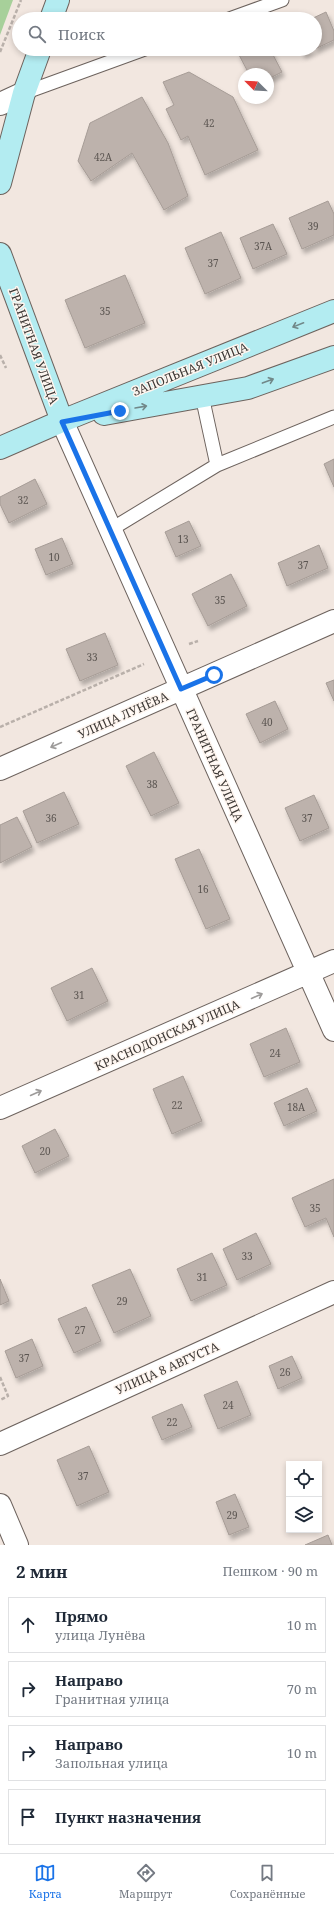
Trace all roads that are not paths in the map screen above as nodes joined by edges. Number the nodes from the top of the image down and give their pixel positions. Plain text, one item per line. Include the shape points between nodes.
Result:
1 (58, 0) edge
2 (282, 0) edge
3 (54, 12) edge
4 (249, 12) edge
5 (37, 56) edge
6 (126, 56) edge
7 (24, 93) junction
8 (0, 104) edge
9 (0, 183) edge
10 (0, 254) edge
11 (334, 311) edge
12 (334, 357) edge
13 (202, 396) junction
14 (334, 417) edge
15 (62, 422) junction
16 (0, 448) edge
17 (217, 465) junction
18 (110, 530) junction
19 (334, 621) edge
20 (181, 689) junction
21 (0, 769) edge
22 (334, 961) edge
23 (309, 974) junction
24 (334, 1030) edge
25 (0, 1108) edge
26 (334, 1292) edge
27 (0, 1444) edge
28 (0, 1505) edge
29 (17, 1545) edge

1 - 3 street
2 - 4 lane
5 - 7 street
6 - 7 lane
7 - 8 street
7 - 9 street
10 - 15 street, ГРАНИТНАЯ УЛИЦА
11 -> 15 street, ЗАПОЛЬНАЯ УЛИЦА
13 -> 12 street, ЗАПОЛЬНАЯ УЛИЦА via 248,388
15 -> 13 street, ЗАПОЛЬНАЯ УЛИЦА
13 - 17 lane
14 - 17 lane
15 - 16 street
15 - 18 street, ГРАНИТНАЯ УЛИЦА
17 - 18 lane
18 - 20 street, ГРАНИТНАЯ УЛИЦА
19 - 20 street, УЛИЦА ЛУНЁВА
20 -> 21 street, УЛИЦА ЛУНЁВА
20 - 23 street, ГРАНИТНАЯ УЛИЦА
22 - 23 street, КРАСНОДОНСКАЯ УЛИЦА
23 - 24 street, ГРАНИТНАЯ УЛИЦА
25 -> 23 street, КРАСНОДОНСКАЯ УЛИЦА
26 - 27 street, УЛИЦА 8 АВГУСТА
28 - 29 street

